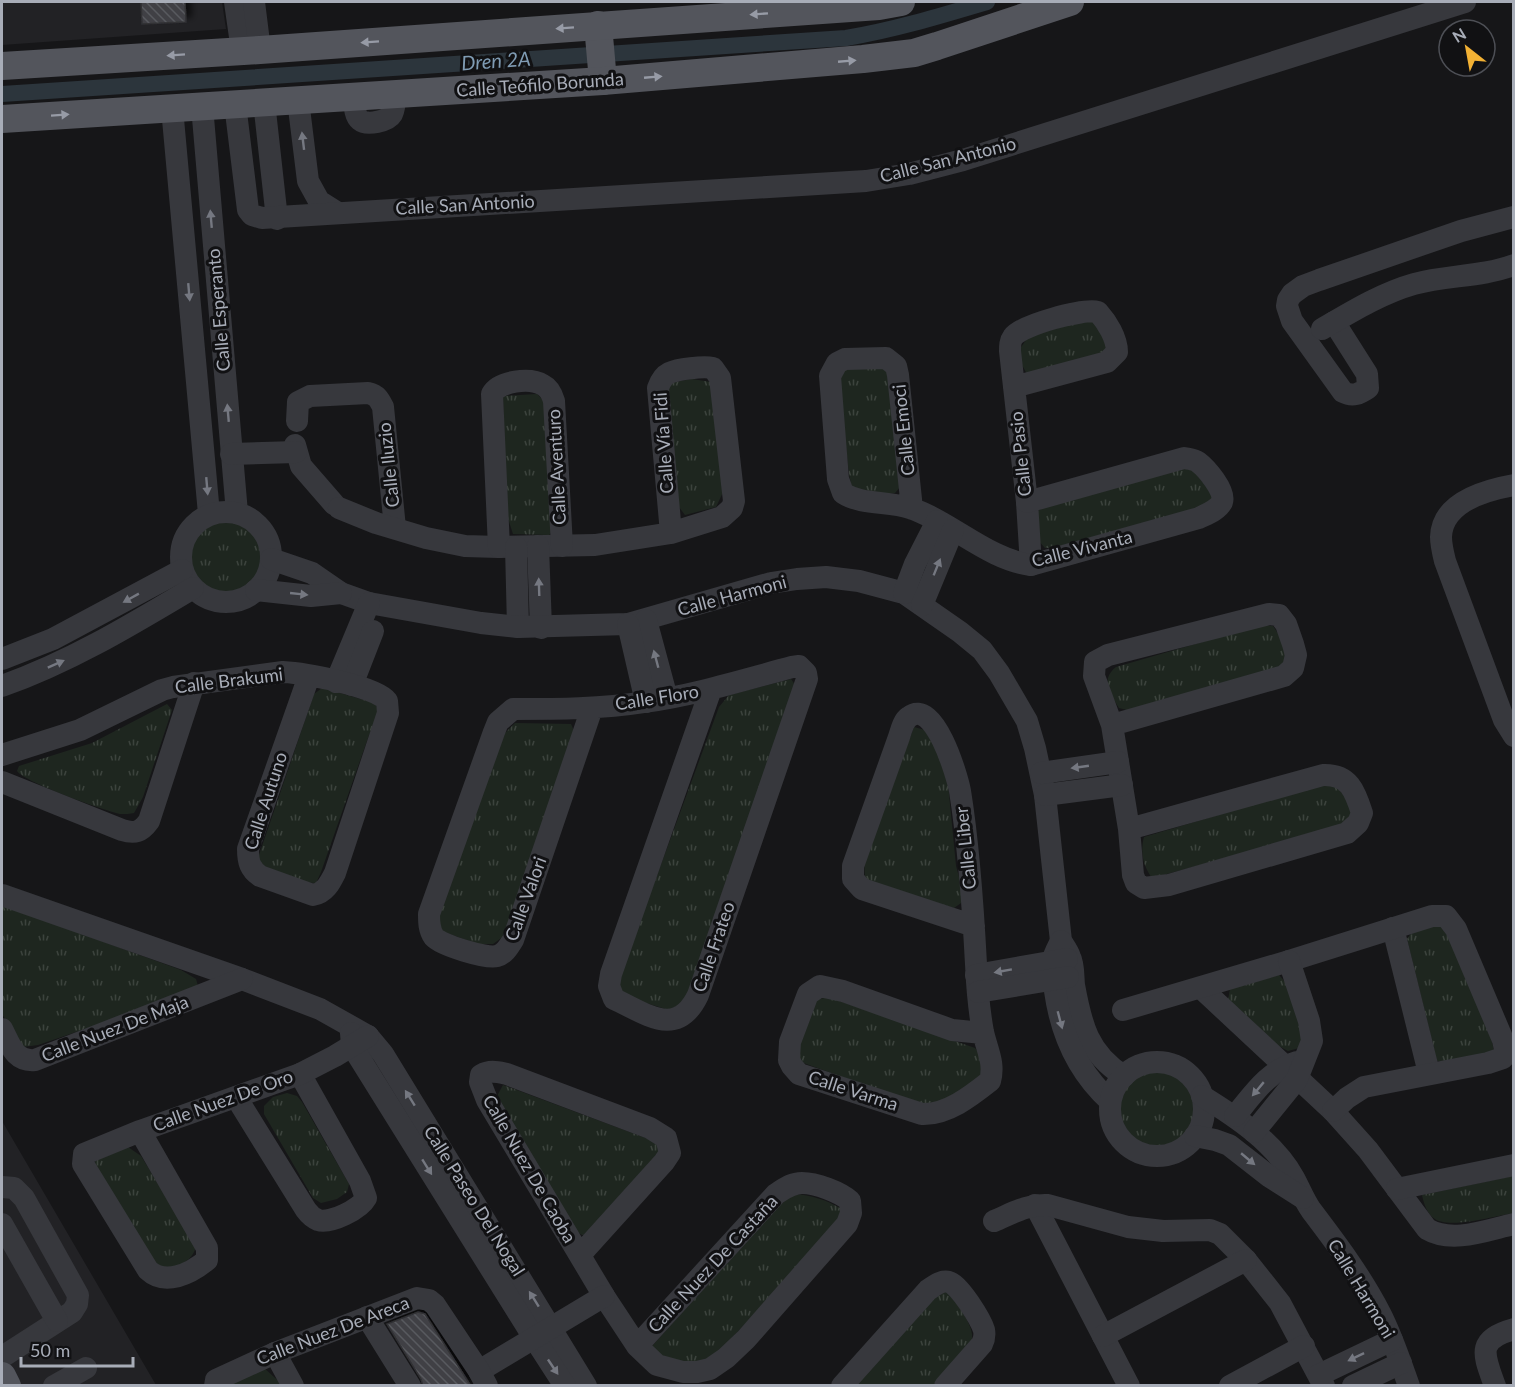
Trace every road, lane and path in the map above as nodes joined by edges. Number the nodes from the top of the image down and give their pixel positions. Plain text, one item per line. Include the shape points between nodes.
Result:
1 (235, 2) edge
2 (254, 2) edge
3 (901, 2) edge
4 (1070, 2) edge
5 (1465, 2) edge
6 (599, 33) junction
7 (251, 50) junction
8 (2, 66) edge
9 (603, 75) junction
10 (298, 100) junction
11 (264, 102) junction
12 (235, 104) junction
13 (202, 106) junction
14 (172, 108) junction
15 (2, 119) edge
16 (338, 213) junction
17 (1514, 217) edge
18 (277, 219) junction
19 (1514, 265) edge
20 (1334, 322) junction
21 (1306, 339) junction
22 (1014, 387) junction
23 (297, 422) dead end
24 (231, 454) junction
25 (1514, 485) edge
26 (843, 493) joint
27 (1027, 502) junction
28 (912, 509) junction
29 (237, 513) junction
30 (728, 513) joint
31 (209, 514) junction
32 (945, 526) junction
33 (395, 528) junction
34 (671, 533) junction
35 (562, 546) junction
36 (518, 547) junction
37 (271, 559) junction
38 (1031, 565) junction
39 (188, 579) junction
40 (256, 590) junction
41 (341, 593) junction
42 (913, 599) junction
43 (376, 604) junction
44 (637, 622) junction
45 (518, 627) junction
46 (541, 628) junction
47 (2, 659) edge
48 (799, 666) joint
49 (309, 676) junction
50 (194, 683) junction
51 (344, 684) junction
52 (2, 686) edge
53 (1504, 686) edge
54 (711, 689) junction
55 (656, 700) junction
56 (389, 706) joint
57 (592, 708) junction
58 (513, 709) joint
59 (1510, 724) edge
60 (1112, 725) junction
61 (2, 754) edge
62 (1041, 773) junction
63 (1120, 774) junction
64 (2, 782) edge
65 (1046, 795) junction
66 (1129, 829) junction
67 (2, 895) edge
68 (974, 926) junction
69 (1393, 928) junction
70 (1289, 961) junction
71 (1062, 964) junction
72 (242, 979) junction
73 (977, 984) junction
74 (1200, 988) junction
75 (1123, 1010) dead end
76 (2, 1029) edge
77 (983, 1033) junction
78 (357, 1036) junction
79 (1295, 1068) junction
80 (1429, 1073) junction
81 (300, 1074) junction
82 (1124, 1076) junction
83 (990, 1081) joint
84 (1202, 1096) junction
85 (236, 1097) junction
86 (1110, 1101) junction
87 (1333, 1111) junction
88 (1235, 1116) junction
89 (140, 1131) junction
90 (1254, 1132) junction
91 (1195, 1136) junction
92 (1514, 1165) edge
93 (2, 1187) edge
94 (1397, 1189) junction
95 (1303, 1198) junction
96 (1035, 1205) junction
97 (994, 1221) dead end
98 (2, 1224) edge
99 (1514, 1224) edge
100 (580, 1255) junction
101 (1246, 1260) junction
102 (604, 1296) junction
103 (366, 1317) junction
104 (57, 1322) junction
105 (1514, 1329) edge
106 (543, 1333) junction
107 (1103, 1336) junction
108 (1392, 1340) junction
109 (637, 1346) junction
110 (1304, 1346) junction
111 (275, 1353) junction
112 (2, 1357) edge
113 (1401, 1363) junction
114 (86, 1368) dead end
115 (710, 1369) joint
116 (2, 1376) edge
117 (483, 1378) edge
118 (1322, 1380) edge
119 (216, 1383) edge
120 (7, 1386) edge
121 (54, 1386) edge
122 (293, 1386) edge
123 (410, 1386) edge
124 (565, 1386) edge
125 (586, 1386) edge
126 (842, 1386) edge
127 (945, 1386) edge
128 (1128, 1386) edge
129 (1230, 1386) edge
130 (1353, 1386) edge
131 (1409, 1386) edge
132 (1495, 1386) edge

1 - 7 street
2 - 7 street
3 -> 6 main road
9 -> 4 main road, Calle Teófilo Borunda via 863,59 914,52
5 - 16 street, Calle San Antonio via 909,174 847,182
6 -> 7 main road
6 - 9 main road
7 -> 8 main road
9 - 10 main road, Calle Teófilo Borunda
10 - 11 main road, Calle Teófilo Borunda
16 -> 10 street via 319,201 308,181
11 - 12 main road, Calle Teófilo Borunda
11 - 18 street
12 - 13 main road, Calle Teófilo Borunda
12 - 18 street, Calle San Antonio via 248,210 257,218
13 - 14 main road, Calle Teófilo Borunda
24 -> 13 street, Calle Esperanto
15 -> 14 main road, Calle Teófilo Borunda
14 -> 31 street, Calle Esperanto
16 - 18 street, Calle San Antonio
17 - 21 street via 1461,231 1303,286 1292,294 1287,306 1292,321
19 - 20 street via 1476,276 1415,284
20 - 21 street
20 - 21 street via 1367,374 1368,388 1360,394 1350,396 1343,392
22 - 22 street, Calle Pasio via 1107,362 1117,352 1107,323 1098,312 1084,311 1024,328 1010,342
22 - 27 street, Calle Pasio
23 - 33 street, Calle Iluzio via 298,402 310,396 376,395 383,407
24 - 29 street, Calle Esperanto
24 - 33 street, Calle Iluzio via 295,449 306,473 336,506
25 - 53 street via 1495,488 1464,502 1444,524 1441,536 1445,561
26 - 28 street, Calle Vivanta
26 - 28 street, Calle Emoci via 838,479 830,376 837,363 845,359 886,358 892,361 898,375
27 - 38 street, Calle Pasio
27 - 38 street, Calle Vivanta via 1175,460 1191,459 1198,461 1221,490 1221,503 1198,518
28 - 32 street, Calle Vivanta
29 - 31 street
29 - 37 street via 249,517 262,530
30 - 34 street, Calle Aventuro
30 - 34 street, Calle Vía Fidi via 734,501 720,378 713,368 706,366 670,372 658,388
31 - 39 street via 185,537 180,553
32 - 38 street, Calle Vivanta via 1009,560
32 - 42 street via 915,564
33 - 36 street, Calle Iluzio via 465,546
34 - 35 street, Calle Aventuro
35 - 36 street, Calle Aventuro
35 - 36 street, Calle Aventuro via 554,401 547,388 535,381 501,385 492,394
36 - 45 street
46 -> 36 street
37 - 40 street via 267,576
37 - 41 street, Calle Harmoni via 312,573
39 - 40 street via 207,598 224,602 241,599
39 -> 47 street
52 -> 39 street via 97,645
40 -> 41 street, Calle Harmoni via 311,596
41 - 43 street, Calle Harmoni
42 - 44 street, Calle Harmoni via 859,581 797,579
42 - 62 street, Calle Harmoni via 982,650 999,673 1027,721
43 - 45 street, Calle Harmoni
43 - 51 street
44 - 46 street, Calle Harmoni
44 - 55 street
45 - 46 street, Calle Harmoni
48 - 54 street, Calle Floro
48 - 54 street, Calle Frateo via 807,679 698,995 685,1016 668,1021 614,999 610,974
49 - 50 street, Calle Brakumi via 283,672
49 - 51 street, Calle Brakumi
49 - 56 street, Calle Autuno via 248,849 249,866 260,876 313,895 325,889 335,873
50 - 61 street, Calle Brakumi via 162,690 80,730
50 - 64 street via 149,821 139,831 122,830
51 - 56 street, Calle Brakumi via 379,694
53 - 59 street
54 - 55 street, Calle Floro
55 - 57 street, Calle Floro
57 - 58 street, Calle Floro
57 - 58 street, Calle Valori via 513,940 499,956 489,957 440,943 429,925 429,914 498,722
60 - 60 street via 1284,676 1293,668 1296,655 1286,624 1279,615 1269,614 1100,658 1095,662 1094,676
60 - 63 street
63 -> 62 street
62 - 65 street, Calle Harmoni
63 - 65 street
63 - 66 street
65 - 71 street, Calle Harmoni
66 - 66 street via 1336,774 1351,787 1362,813 1359,823 1347,832 1155,888 1136,883
67 - 72 street, Calle Paseo Del Nogal
68 - 68 street, Calle Liber via 862,889 852,874 909,716 924,715 935,726 949,754 960,790
68 - 73 street, Calle Liber
69 - 70 street
69 - 80 street
69 - 80 street via 1432,916 1446,916 1450,920 1505,1048 1506,1054 1496,1061
70 - 74 street
70 - 79 street via 1311,1031 1310,1050
71 - 73 street
71 - 82 street, Calle Harmoni via 1095,1052
71 -> 86 street, Calle Harmoni via 1058,1010 1068,1044 1094,1086
72 - 76 street, Calle Nuez De Maja via 34,1060 19,1057
72 - 78 street, Calle Paseo Del Nogal via 320,1009
73 - 77 street, Calle Liber
74 - 75 street
74 - 79 street
77 - 83 street, Calle Liber via 992,1065
77 - 83 street, Calle Varma via 952,1030 820,986 808,994 788,1054 799,1074 922,1114 954,1106
78 - 81 street, Calle Nuez De Oro
78 - 106 street, Calle Paseo Del Nogal via 383,1053
79 - 87 street
79 -> 88 street via 1268,1076
79 - 90 street
80 - 87 street via 1364,1087
81 - 85 street, Calle Nuez De Oro
81 - 85 street via 366,1198 357,1209 327,1221 306,1210
82 - 84 street via 1144,1064 1165,1062 1192,1078
82 - 86 street
84 - 88 street, Calle Harmoni
84 - 91 street via 1204,1117
85 - 89 street, Calle Nuez De Oro
86 - 91 street via 1115,1132 1138,1153 1170,1154
87 - 94 street
88 - 90 street, Calle Harmoni
89 - 89 street, Calle Nuez De Oro via 207,1248 207,1260 171,1279 155,1276 148,1270 83,1164 82,1156 88,1150
90 - 95 street, Calle Harmoni via 1293,1177
91 -> 95 street, Calle Harmoni via 1229,1145
92 - 94 street
93 - 104 street via 14,1188 24,1198 78,1295 72,1312
94 - 99 street via 1420,1221 1436,1234 1449,1237
95 - 108 street, Calle Harmoni via 1352,1267
96 - 97 street
96 - 101 street via 1128,1227 1210,1230 1220,1234
96 - 107 street
98 - 104 street
100 - 100 street, Calle Nuez De Caoba via 664,1162 670,1153 666,1138 650,1128 507,1074 488,1071 481,1075 480,1082 487,1100
100 - 102 street, Calle Nuez De Caoba
101 - 107 street
101 - 110 street via 1280,1303
102 - 106 street
102 - 109 street, Calle Nuez De Caoba
103 - 111 street, Calle Nuez De Areca
103 - 117 street, Calle Nuez De Areca via 417,1298 429,1300
103 - 123 street
104 - 112 street
105 - 132 street via 1486,1344 1486,1360
106 - 117 street
106 -> 124 street, Calle Paseo Del Nogal
106 - 125 street, Calle Paseo Del Nogal
107 - 128 street
108 - 113 street, Calle Harmoni
108 -> 118 street
109 - 115 street, Calle Nuez De Caoba via 657,1365 683,1372
109 - 115 street, Calle Nuez De Castaña via 776,1194 789,1185 802,1183 844,1195 850,1201 847,1224 746,1339
110 - 118 street
110 - 129 street
111 - 119 street, Calle Nuez De Areca
111 - 122 street
113 - 130 street
113 - 131 street, Calle Harmoni
114 - 121 street
116 - 120 main road
126 - 127 street via 928,1290 944,1281 958,1287 980,1321 984,1338

